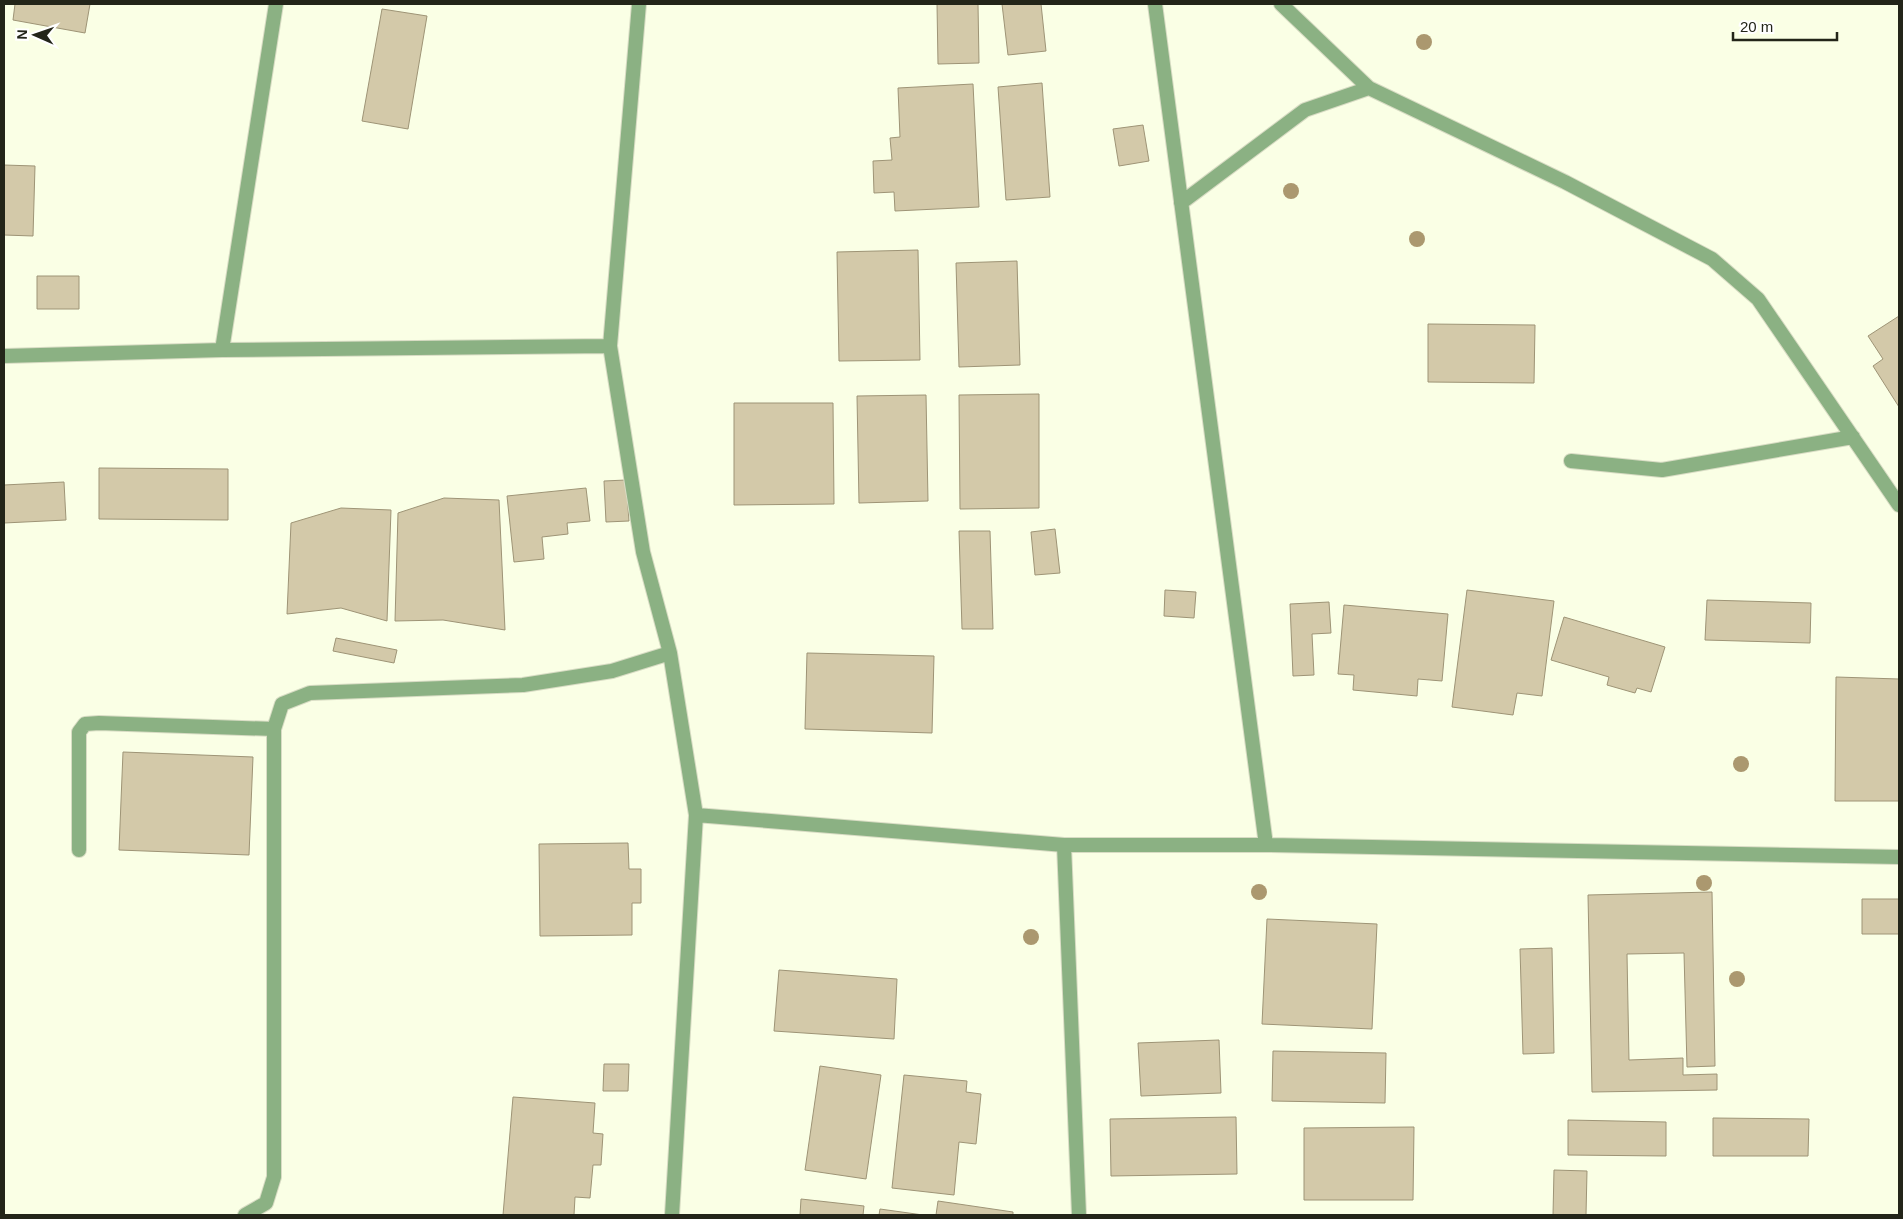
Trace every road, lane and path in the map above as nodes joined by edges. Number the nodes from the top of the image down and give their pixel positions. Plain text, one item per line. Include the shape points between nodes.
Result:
1 (276, 4) edge
2 (639, 4) edge
3 (1155, 4) edge
4 (1281, 4) edge
5 (1369, 88) junction
6 (1181, 203) junction
7 (610, 346) junction
8 (222, 350) junction
9 (4, 356) edge
10 (1852, 437) junction
11 (1571, 461) dead end
12 (1899, 505) edge
13 (670, 653) junction
14 (274, 729) junction
15 (696, 815) junction
16 (1064, 845) junction
17 (1266, 845) junction
18 (79, 850) dead end
19 (1899, 858) edge
20 (245, 1215) edge
21 (672, 1215) edge
22 (1079, 1215) edge

1 - 8 street
2 - 7 street
3 - 6 street
4 - 5 street
5 - 6 street via 1305,110
5 - 10 street via 1565,182 1712,259 1758,299
6 - 17 street
7 - 8 street
7 - 13 street via 643,552
8 - 9 street
10 - 11 street via 1662,470
10 - 12 street
13 - 14 street via 612,671 523,685 310,693 282,704
13 - 15 street
14 - 18 street via 85,724 79,732
14 - 20 street via 274,1176 266,1203
15 - 16 street
15 - 21 street
16 - 17 street
16 - 22 street
17 - 19 street

